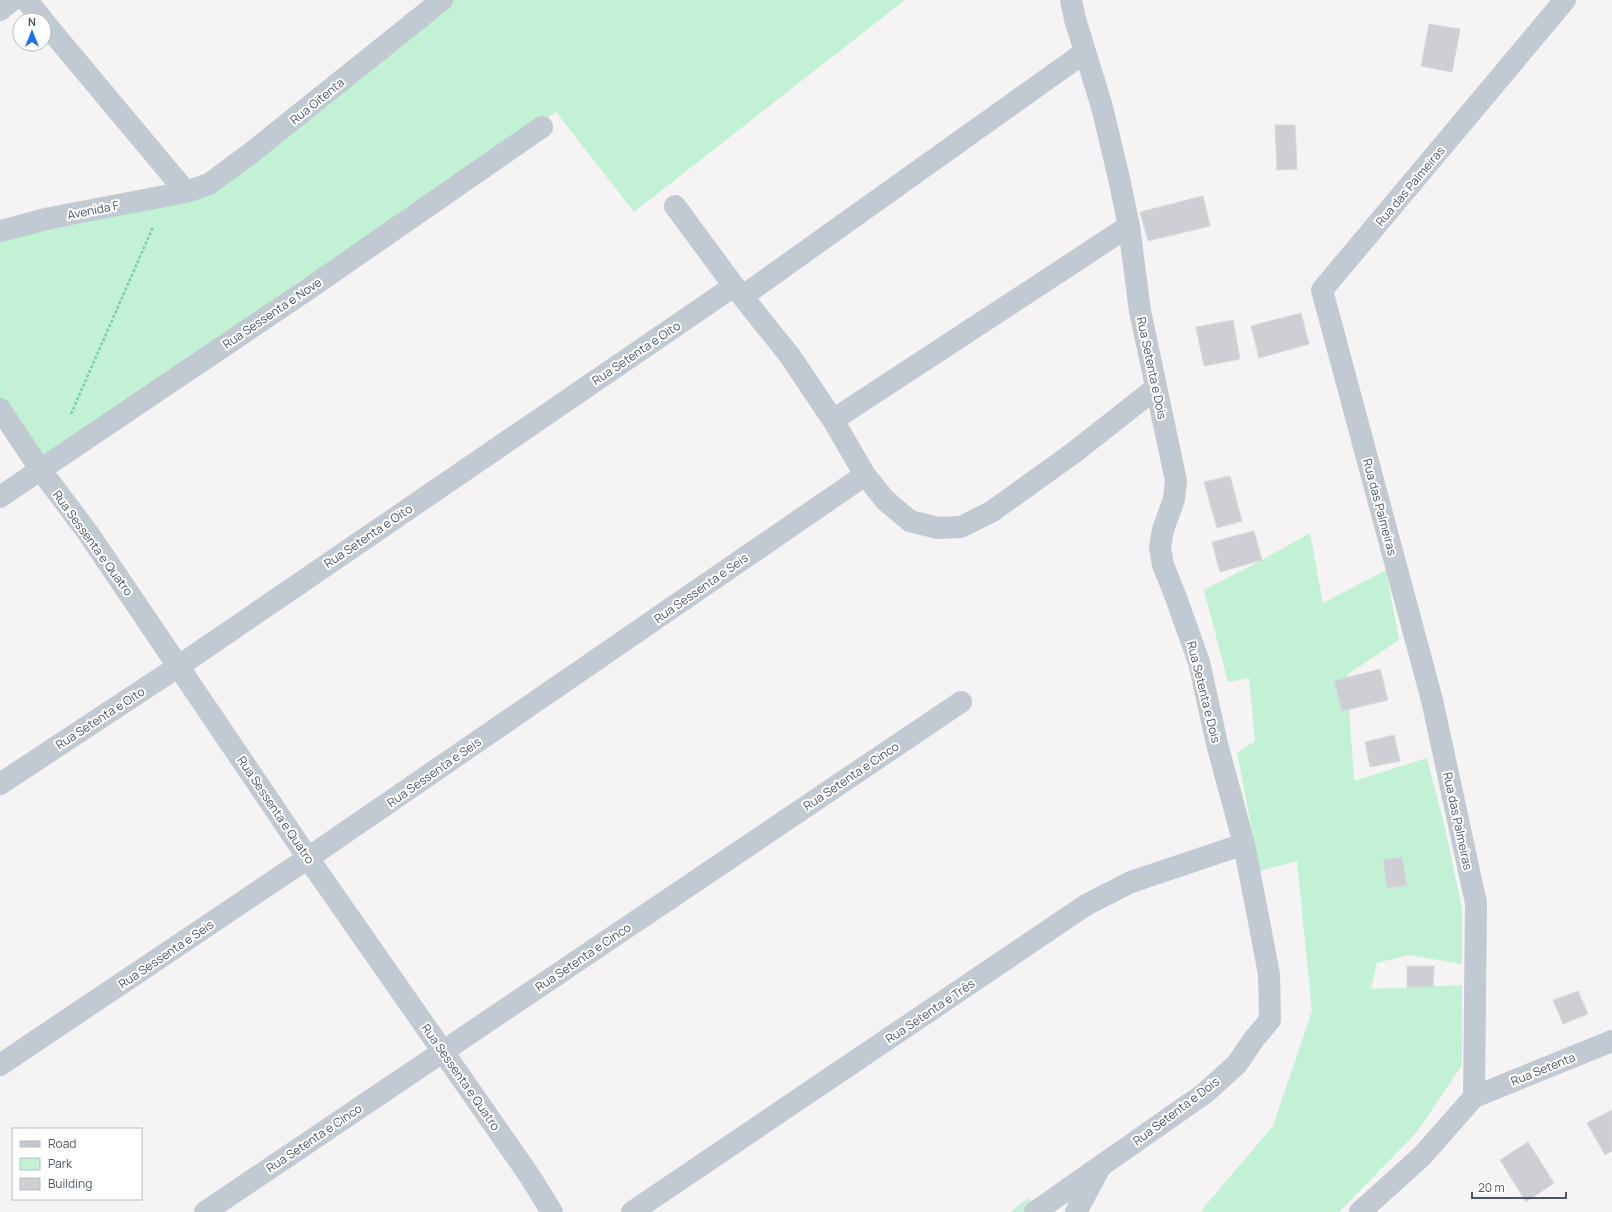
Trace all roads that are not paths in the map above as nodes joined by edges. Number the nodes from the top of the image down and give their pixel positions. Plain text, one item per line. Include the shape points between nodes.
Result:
1 (12, 0) edge
2 (26, 0) edge
3 (442, 0) edge
4 (1071, 0) edge
5 (1565, 0) edge
6 (0, 10) edge
7 (36, 12) edge
8 (52, 33) edge
9 (1085, 52) junction
10 (542, 127) dead end
11 (177, 194) junction
12 (675, 206) dead end
13 (1129, 226) junction
14 (0, 231) edge
15 (739, 291) junction
16 (1156, 388) junction
17 (0, 409) edge
18 (833, 420) junction
19 (40, 469) junction
20 (865, 475) junction
21 (0, 497) edge
22 (179, 666) junction
23 (961, 702) dead end
24 (0, 784) edge
25 (1244, 844) junction
26 (308, 858) junction
27 (1612, 1041) edge
28 (443, 1051) junction
29 (0, 1065) edge
30 (1474, 1097) junction
31 (1099, 1168) junction
32 (205, 1212) edge
33 (552, 1212) edge
34 (632, 1212) edge
35 (1035, 1212) edge
36 (1076, 1212) edge
37 (1360, 1212) edge

1 - 6 street
2 - 7 street
3 - 11 street, Rua Oitenta via 252,153 209,184
4 - 9 street, Rua Setenta e Dois
5 - 30 street, Rua das Palmeiras via 1322,290 1432,700 1476,903
8 - 11 street
9 - 13 street, Rua Setenta e Dois via 1102,107
9 - 15 street, Rua Setenta e Oito
10 - 19 street, Rua Sessenta e Nove via 307,290
11 - 14 street, Avenida F via 50,218
12 - 15 street
13 - 16 street, Rua Setenta e Dois via 1140,311
13 - 18 street
15 - 18 street via 790,356
15 - 22 street, Rua Setenta e Oito
16 - 20 street via 1072,454 991,512 961,527 938,528 910,520 885,500
16 - 25 street, Rua Setenta e Dois via 1176,481 1174,499 1160,547 1163,565 1198,662
17 - 19 street, Rua Sessenta e Quatro
18 - 20 street
19 - 21 street, Rua Sessenta e Nove
19 - 22 street, Rua Sessenta e Quatro via 88,533
20 - 26 street, Rua Sessenta e Seis
22 - 24 street, Rua Setenta e Oito
22 - 26 street, Rua Sessenta e Quatro
23 - 28 street, Rua Setenta e Cinco
25 - 31 street, Rua Setenta e Dois via 1269,974 1270,1020 1236,1064 1205,1093
25 - 34 street, Rua Setenta e Três via 1131,882 1086,905
26 - 28 street, Rua Sessenta e Quatro
26 - 29 street, Rua Sessenta e Seis
27 - 30 street, Rua Setenta
28 - 32 street, Rua Setenta e Cinco
28 - 33 street, Rua Sessenta e Quatro
30 - 37 street via 1422,1156
31 - 35 street, Rua Setenta e Dois
31 - 36 street

